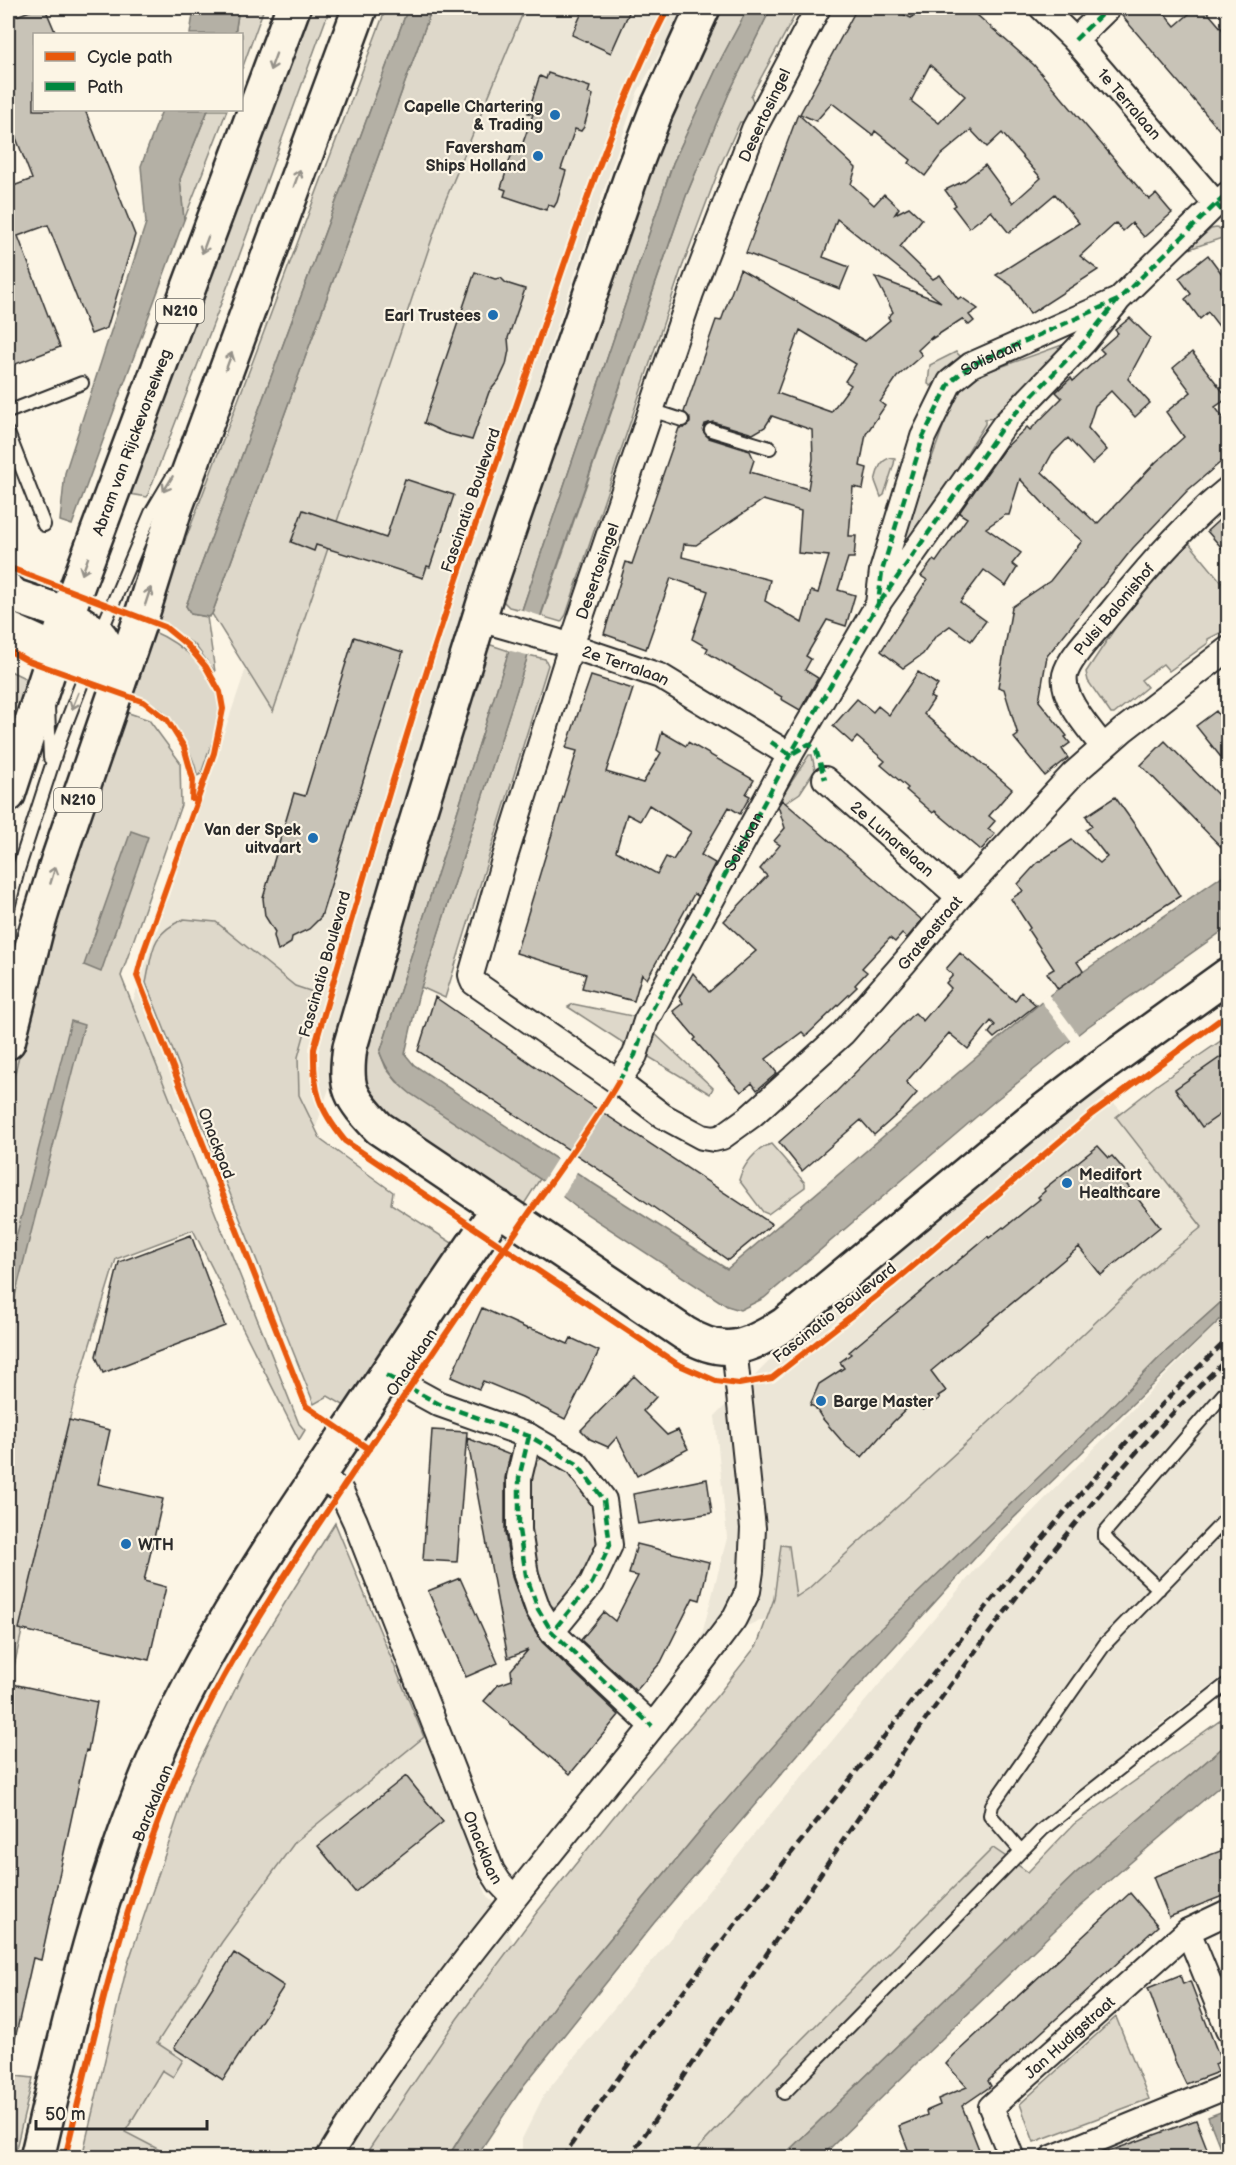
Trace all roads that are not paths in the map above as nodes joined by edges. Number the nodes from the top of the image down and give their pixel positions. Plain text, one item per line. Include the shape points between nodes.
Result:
1 (293, 8) edge
2 (360, 8) edge
3 (703, 8) edge
4 (818, 8) edge
5 (1042, 8) edge
6 (1108, 8) edge
7 (1075, 40) junction
8 (1222, 199) edge
9 (1118, 300) junction
10 (82, 383) dead end
11 (651, 410) junction
12 (8, 412) edge
13 (209, 416) junction
14 (682, 420) dead end
15 (711, 430) dead end
16 (8, 433) edge
17 (770, 448) dead end
18 (1228, 489) edge
19 (44, 525) dead end
20 (8, 590) edge
21 (878, 604) junction
22 (67, 614) junction
23 (491, 622) junction
24 (8, 629) edge
25 (563, 644) junction
26 (95, 648) junction
27 (1228, 649) edge
28 (51, 664) junction
29 (122, 671) junction
30 (1103, 747) junction
31 (790, 755) junction
32 (51, 768) junction
33 (825, 779) dead end
34 (8, 795) edge
35 (959, 897) junction
36 (8, 908) edge
37 (1228, 975) edge
38 (8, 1042) edge
39 (618, 1082) junction
40 (499, 1208) junction
41 (734, 1347) junction
42 (386, 1375) junction
43 (1228, 1389) edge
44 (529, 1436) junction
45 (317, 1476) junction
46 (1228, 1517) edge
47 (1159, 1589) junction
48 (552, 1632) junction
49 (1228, 1683) edge
50 (652, 1726) junction
51 (1021, 1851) junction
52 (514, 1898) junction
53 (1228, 1912) edge
54 (1188, 1930) junction
55 (1228, 2029) edge
56 (1228, 2086) edge
57 (784, 2093) dead end
58 (37, 2157) edge
59 (328, 2157) edge
60 (1012, 2157) edge
61 (1052, 2157) edge

1 -> 22 main road, Abram van Rijckevorselweg / N210
13 -> 2 main road, Abram van Rijckevorselweg / N210
3 - 23 main road, Fascinatio Boulevard via 633,171
4 - 11 street, Desertosingel via 754,129
5 - 7 street, 1e Terralaan
6 - 7 street
7 - 8 street, 1e Terralaan
8 - 9 street, Solislaan
9 - 21 street, Solislaan via 1084,342 1004,425
9 - 21 street, Solislaan via 971,365 950,382 922,437 882,571
10 - 12 lane
11 - 14 lane
11 - 25 street, Desertosingel
13 -> 26 lane, Abram van Rijckevorselweg / N210 via 151,513
29 -> 13 main road, Abram van Rijckevorselweg / N210
15 - 17 lane
16 - 19 lane
18 - 30 street, Pulsi Balonishof via 1157,556 1078,652 1065,675 1075,709
20 - 22 main road via 14,596
21 - 31 street, Solislaan
22 - 26 main road
22 - 28 main road, Abram van Rijckevorselweg / N210
23 - 25 street, 2e Terralaan
23 - 40 main road, Fascinatio Boulevard via 406,855 350,1047 347,1074 351,1093 379,1128
24 - 28 main road
25 - 31 street, 2e Terralaan via 660,676
25 - 39 street, Desertosingel via 471,975 479,987
26 - 28 main road
26 - 29 main road
26 -> 32 lane, Abram van Rijckevorselweg / N210
27 - 30 street, Grateastraat
28 - 32 lane, Abram van Rijckevorselweg / N210
28 - 34 main road, Abram van Rijckevorselweg / N210
38 -> 29 main road, Abram van Rijckevorselweg / N210 via 39,921
30 - 35 street, Grateastraat via 1051,796
31 - 39 street, Solislaan via 646,1021 635,1055
32 - 36 lane, Abram van Rijckevorselweg / N210
33 - 35 street, 2e Lunarelaan
35 - 39 street, Grateastraat via 843,1033 728,1134 714,1139 693,1133
37 - 41 main road, Fascinatio Boulevard via 1020,1129 785,1324 749,1345
40 - 41 main road, Fascinatio Boulevard via 700,1343
40 - 42 main road, Onacklaan
41 - 50 street, Onacklaan via 753,1528 748,1591 734,1619
42 - 44 street, Onacklaan via 439,1404
42 - 45 main road, Onacklaan
43 - 47 lane via 1105,1532 1109,1542
44 - 48 street via 519,1479 519,1530 526,1575 538,1609
44 - 48 street, Onacklaan via 577,1464 604,1500 610,1545 592,1583
45 - 52 street, Onacklaan via 341,1491 492,1871
45 - 58 main road, Barckalaan via 199,1668 135,1806 98,1918
46 - 47 lane
47 - 51 lane via 1100,1651 992,1805 990,1815
48 - 50 street
49 - 51 lane via 1054,1818
50 - 52 street, Onacklaan
51 - 57 lane
52 - 59 street, Onacklaan via 405,2039
53 - 54 street, Jan Hudigstraat
54 - 55 street
54 - 60 street, Jan Hudigstraat via 991,2107
56 - 61 street

